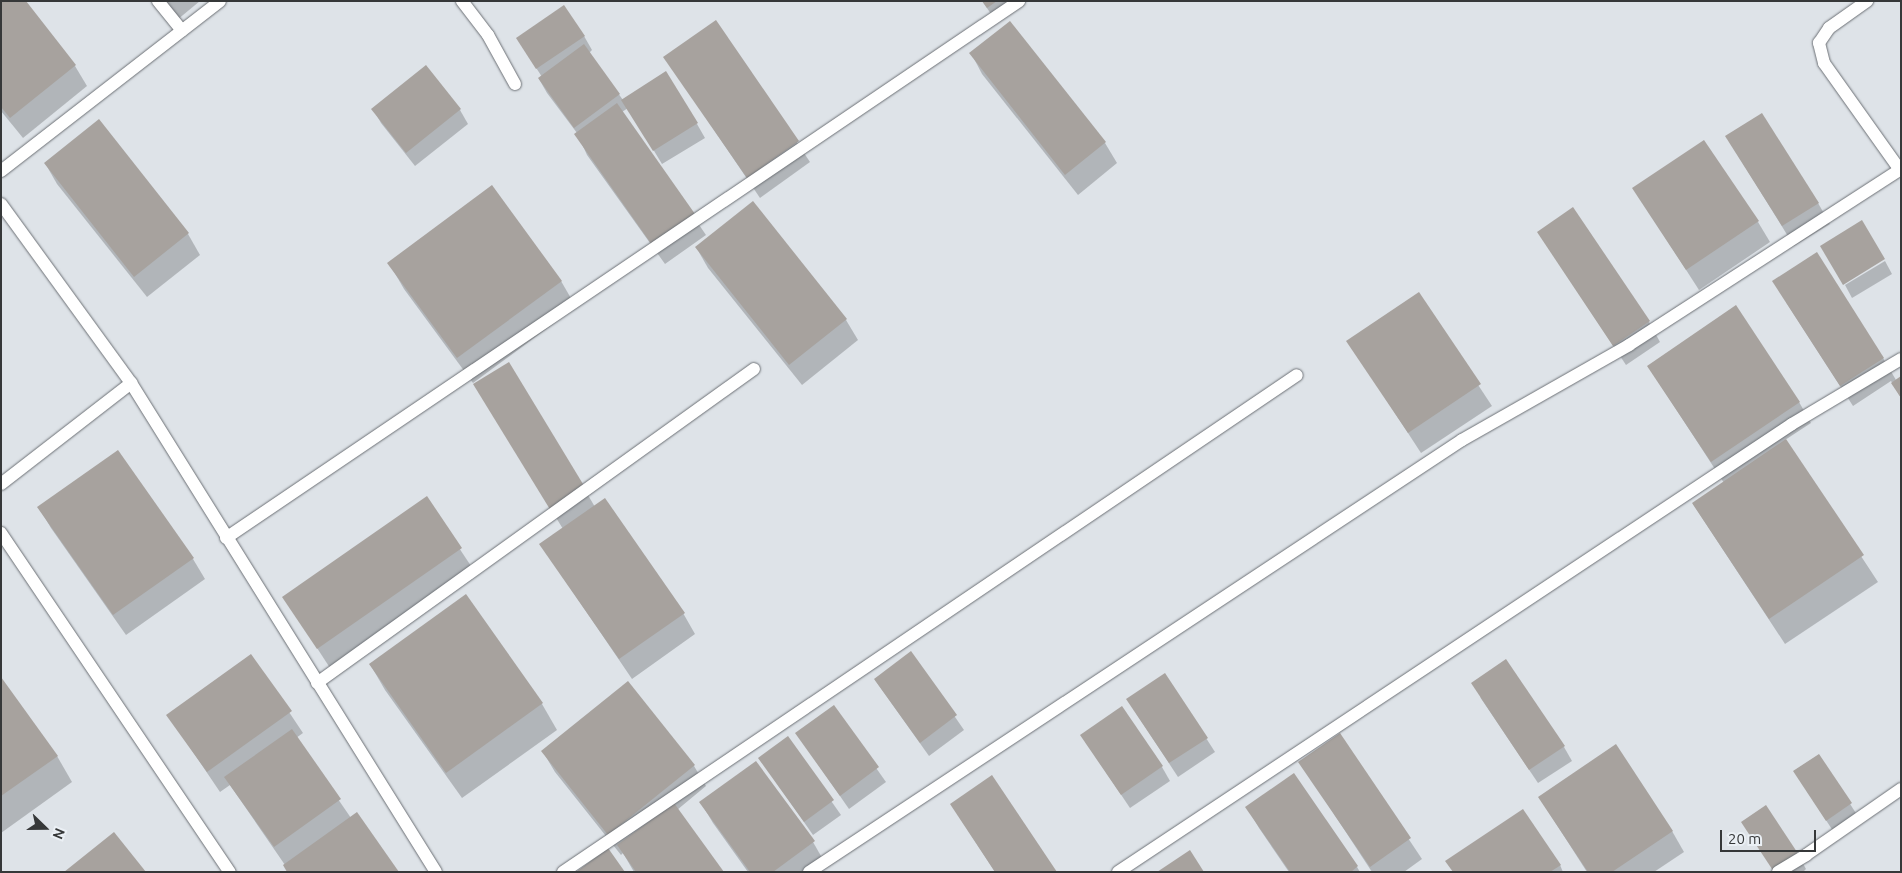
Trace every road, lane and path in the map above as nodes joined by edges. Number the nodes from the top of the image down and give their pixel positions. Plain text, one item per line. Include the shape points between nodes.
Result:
1 (158, 1) edge
2 (220, 1) edge
3 (462, 1) edge
4 (1019, 1) edge
5 (1867, 1) edge
6 (182, 31) junction
7 (515, 84) dead end
8 (1, 171) edge
9 (1900, 171) edge
10 (1, 204) edge
11 (1901, 360) edge
12 (754, 369) dead end
13 (1297, 376) dead end
14 (131, 383) junction
15 (1, 484) edge
16 (1, 533) edge
17 (226, 538) junction
18 (317, 683) junction
19 (1901, 790) edge
20 (230, 872) edge
21 (436, 872) edge
22 (563, 872) edge
23 (809, 872) edge
24 (1118, 872) edge
25 (1778, 872) edge

1 - 6 lane
2 - 6 lane
3 - 7 lane via 488,36
4 - 17 lane
5 - 9 lane via 1829,28 1819,43 1824,63
6 - 8 lane
9 - 23 lane via 1629,346 1462,440
10 - 14 lane
11 - 24 lane via 1792,424
12 - 18 lane
13 - 22 lane
14 - 15 lane
14 - 17 lane
16 - 20 lane
17 - 18 lane
18 - 21 lane
19 - 25 lane

